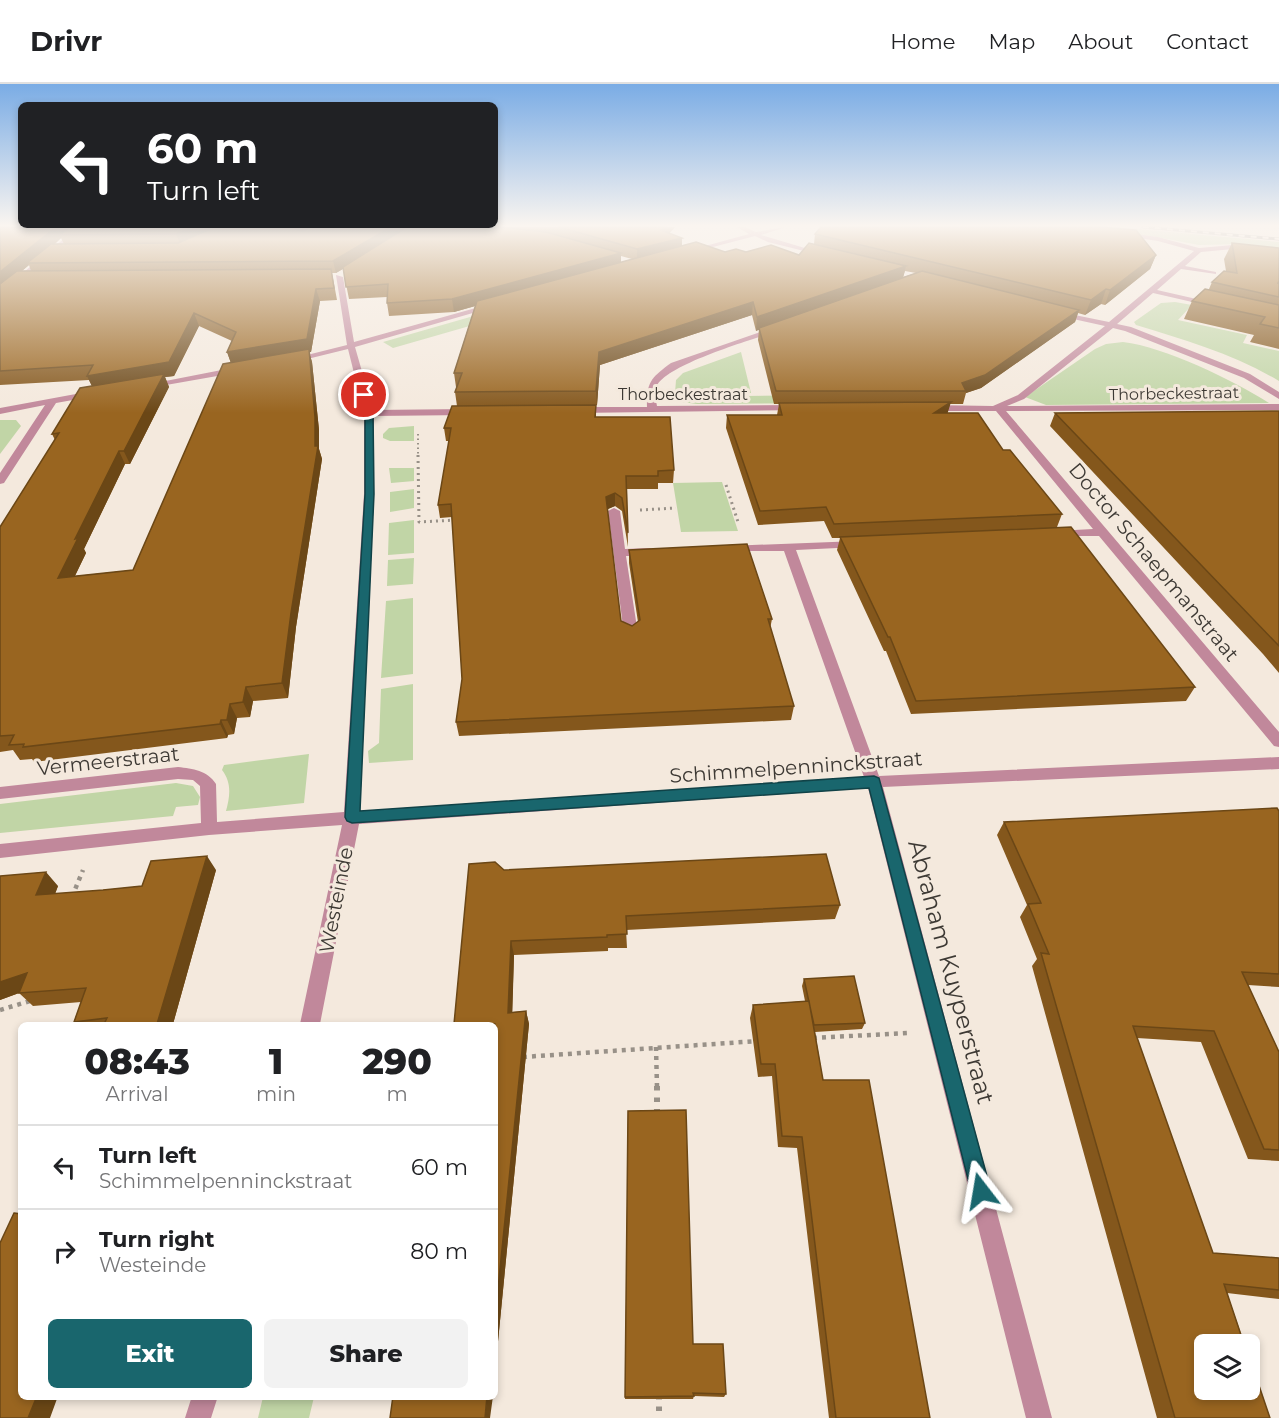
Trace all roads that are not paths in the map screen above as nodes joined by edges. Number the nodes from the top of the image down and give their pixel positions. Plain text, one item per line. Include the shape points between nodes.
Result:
1 (343, 289) edge
2 (1153, 291) joint
3 (497, 304) edge
4 (1222, 307) edge
5 (1054, 312) edge
6 (786, 326) edge
7 (1110, 326) junction
8 (351, 346) junction
9 (280, 362) edge
10 (248, 368) edge
11 (145, 386) edge
12 (99, 393) edge
13 (1279, 396) edge
14 (53, 401) junction
15 (997, 407) junction
16 (1279, 407) edge
17 (807, 408) edge
18 (914, 408) edge
19 (652, 409) junction
20 (570, 410) edge
21 (0, 411) edge
22 (476, 412) edge
23 (369, 413) junction
24 (0, 481) edge
25 (614, 511) edge
26 (1101, 532) junction
27 (1043, 535) edge
28 (870, 543) edge
29 (789, 547) junction
30 (712, 550) edge
31 (666, 552) edge
32 (620, 553) junction
33 (631, 634) edge
34 (1279, 742) edge
35 (1279, 763) edge
36 (874, 782) junction
37 (0, 793) edge
38 (352, 817) junction
39 (209, 829) junction
40 (0, 851) edge
41 (310, 1022) edge
42 (204, 1400) edge
43 (198, 1418) edge
44 (1039, 1418) edge

1 - 8 street, Westeinde
2 - 4 street
2 - 7 street, Thorbeckestraat
3 - 8 street
5 - 7 street
6 - 19 street via 674,365 651,388
7 - 13 street via 1128,329 1247,376
7 - 15 street, Thorbeckestraat via 1021,396
8 - 9 street
8 - 23 street, Westeinde
10 - 11 street
12 - 14 street
14 - 21 street
14 - 24 street
15 - 16 street, Thorbeckestraat
15 - 18 street, Thorbeckestraat
15 - 26 street, Doctor Schaepmanstraat
17 - 19 street, Thorbeckestraat
19 - 20 street, Thorbeckestraat
22 - 23 street
23 - 38 street, Westeinde via 369,494
25 - 32 street
26 - 27 street
26 - 34 street, Doctor Schaepmanstraat
28 - 29 street
29 - 30 street
29 - 36 street, Abraham Kuyperstraat
31 - 32 street
32 - 33 street
35 - 36 street, Schimmelpenninckstraat
36 - 38 street, Schimmelpenninckstraat
36 - 44 street, Abraham Kuyperstraat
37 - 39 street, Vermeerstraat via 178,773 197,775 208,784
38 - 39 street
38 - 41 street, Westeinde
39 - 40 street
42 - 43 street

